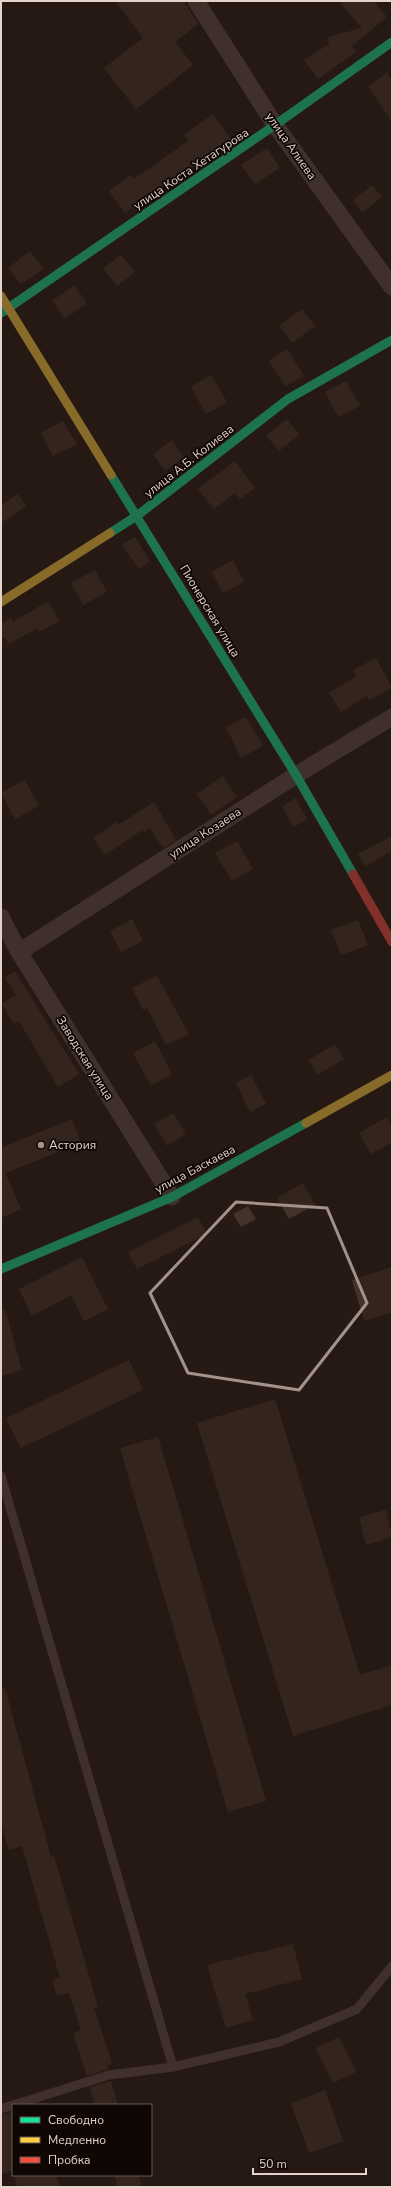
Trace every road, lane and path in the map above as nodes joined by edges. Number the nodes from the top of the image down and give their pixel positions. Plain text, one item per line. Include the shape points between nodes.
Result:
1 (196, 1) edge
2 (392, 42) edge
3 (275, 125) junction
4 (392, 288) edge
5 (1, 296) edge
6 (4, 310) edge
7 (392, 340) edge
8 (138, 515) junction
9 (1, 602) edge
10 (392, 717) edge
11 (296, 775) junction
12 (1, 917) edge
13 (392, 942) edge
14 (19, 952) junction
15 (392, 1075) edge
16 (172, 1197) junction
17 (1, 1269) edge
18 (1, 1476) edge
19 (392, 1966) edge
20 (174, 2067) junction
21 (17, 2104) edge
22 (12, 2106) edge
23 (1, 2109) edge

1 - 3 street, улица Алиева
2 - 3 street, улица Коста Хетагурова
3 - 4 street, улица Алиева
3 - 6 street, улица Коста Хетагурова
5 - 6 street, Пионерская улица
6 - 8 street, Пионерская улица
7 - 8 street, улица А.Б. Колиева via 288,400
8 - 9 street, улица А.Б. Колиева
8 - 11 street, Пионерская улица
10 - 11 street, улица Козаева
11 - 13 street, Пионерская улица
11 - 14 street, улица Козаева
12 - 14 street, Заводская улица
14 - 16 street, Заводская улица
15 - 16 street, улица Баскаева
16 - 17 street, улица Баскаева
18 - 20 lane
19 - 20 lane via 357,2009 280,2042
20 - 21 lane via 109,2075
22 - 23 lane

